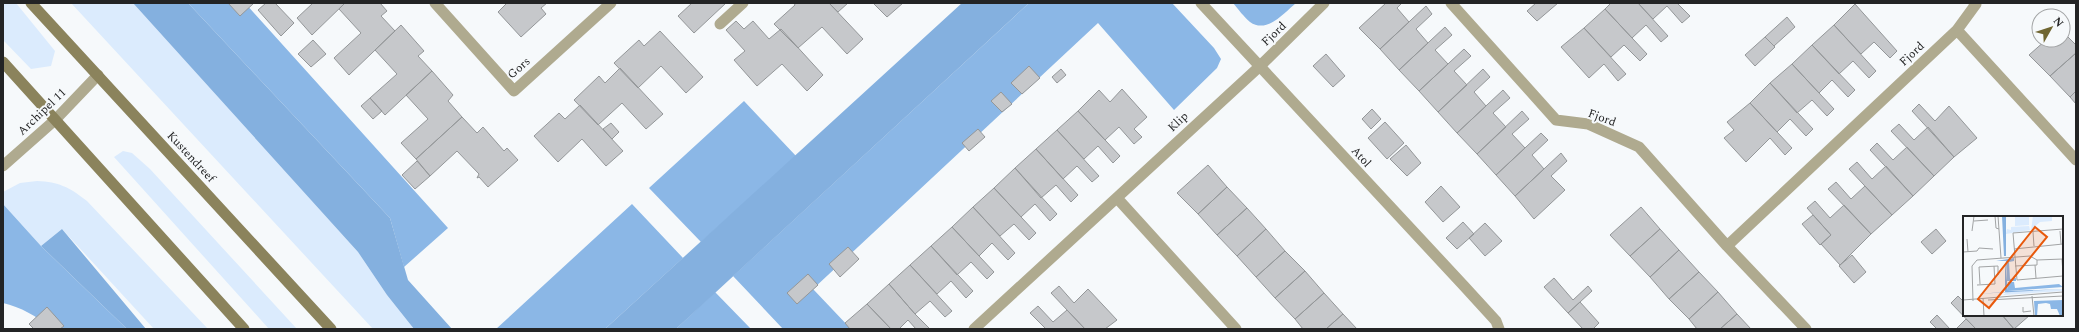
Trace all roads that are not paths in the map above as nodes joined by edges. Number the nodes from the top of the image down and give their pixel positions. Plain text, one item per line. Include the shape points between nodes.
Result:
1 (31, 3) edge
2 (435, 3) edge
3 (611, 3) edge
4 (743, 3) edge
5 (1201, 3) edge
6 (1324, 3) edge
7 (1451, 3) edge
8 (1974, 3) edge
9 (720, 24) dead end
10 (1957, 30) junction
11 (3, 62) edge
12 (1259, 67) junction
13 (98, 75) junction
14 (55, 120) junction
15 (2076, 160) edge
16 (3, 166) edge
17 (1117, 198) junction
18 (1727, 246) junction
19 (244, 329) edge
20 (331, 329) edge
21 (974, 329) edge
22 (1236, 329) edge
23 (1499, 329) edge
24 (1806, 329) edge

1 - 13 main road, Kustendreef
2 - 3 street, Gors via 514,91
4 - 9 street
5 - 12 street, Atol
6 - 12 street, Fjord
7 - 18 street, Fjord via 1556,120 1588,124 1639,147
8 - 10 street, Fjord via 1976,4
10 - 15 street
10 - 18 street, Fjord
11 - 14 main road
12 - 17 street, Klip
12 - 23 street, Atol via 1464,286 1496,321
13 - 14 street, Archipel 11
13 - 20 main road, Kustendreef
14 - 16 street, Archipel 11
14 - 19 main road
17 - 21 street, Klip
17 - 22 street
18 - 24 street, Fjord

